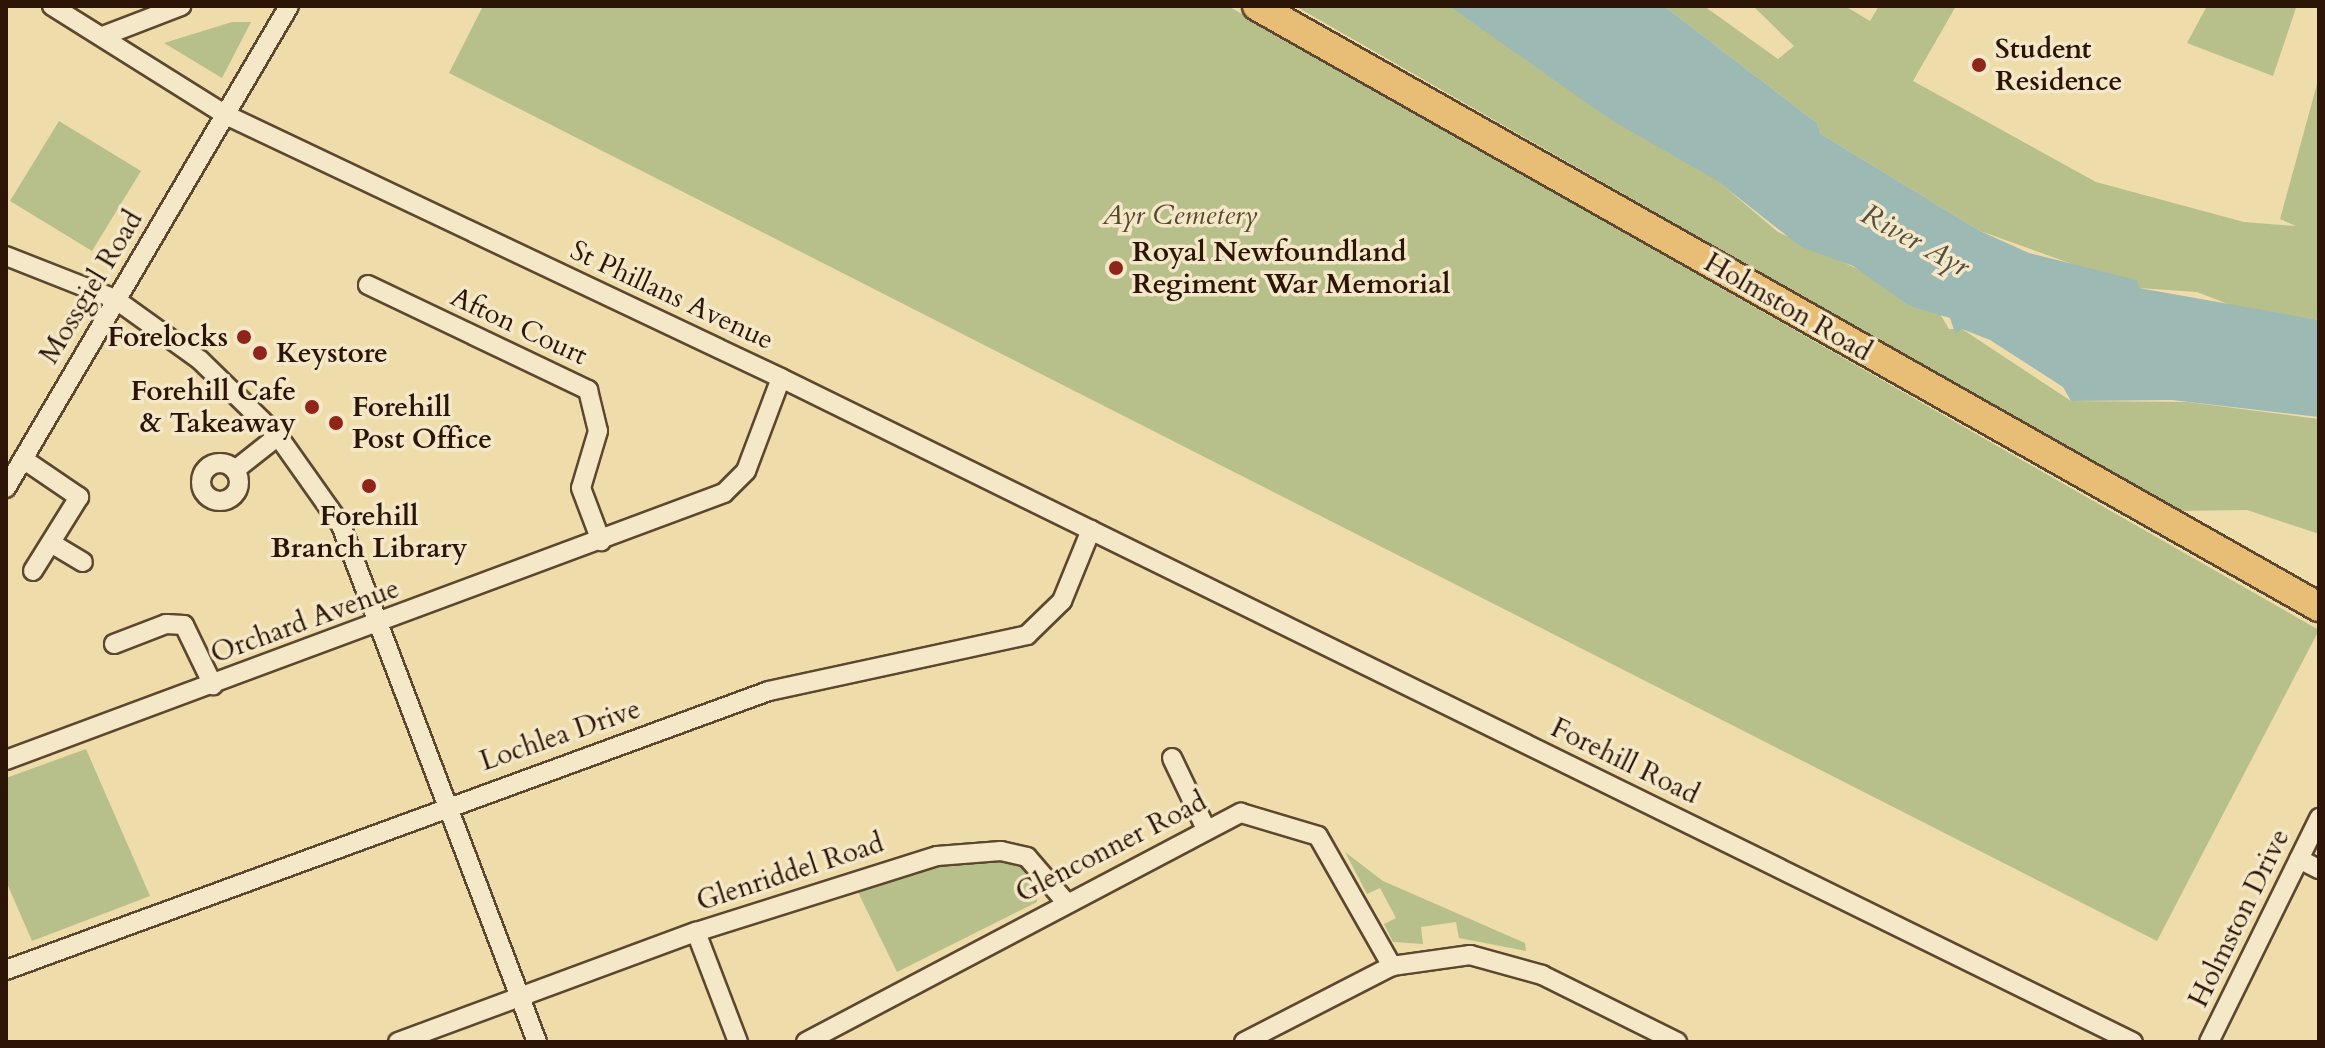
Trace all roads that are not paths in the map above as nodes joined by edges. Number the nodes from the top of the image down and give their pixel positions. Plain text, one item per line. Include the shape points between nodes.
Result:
1 (52, 6) edge
2 (181, 6) edge
3 (289, 6) edge
4 (1257, 6) edge
5 (103, 36) junction
6 (226, 115) junction
7 (6, 256) edge
8 (368, 285) dead end
9 (115, 299) junction
10 (781, 378) junction
11 (278, 436) junction
12 (23, 459) junction
13 (235, 470) dead end
14 (6, 488) edge
15 (1091, 530) junction
16 (601, 541) junction
17 (51, 543) junction
18 (83, 562) dead end
19 (33, 571) dead end
20 (2319, 607) edge
21 (382, 623) junction
22 (114, 644) dead end
23 (213, 685) junction
24 (1172, 758) dead end
25 (6, 760) edge
26 (448, 804) junction
27 (2319, 818) edge
28 (1206, 829) junction
29 (2299, 859) junction
30 (2319, 869) edge
31 (1065, 901) junction
32 (696, 932) junction
33 (1392, 966) junction
34 (6, 970) edge
35 (520, 997) junction
36 (840, 1035) edge
37 (398, 1042) edge
38 (537, 1042) edge
39 (738, 1042) edge
40 (806, 1042) edge
41 (1244, 1042) edge
42 (1677, 1042) edge
43 (2133, 1042) edge
44 (2209, 1042) edge

1 - 5 street, St Phillans Avenue
2 - 5 street
3 - 6 street, Mossgiel Road
4 - 20 main road, Holmston Road
5 - 6 street, St Phillans Avenue
6 - 9 street, Mossgiel Road
6 - 10 street, St Phillans Avenue
7 - 9 street
8 - 16 street, Afton Court via 588,390 598,431 581,488
9 - 11 street via 200,360
9 - 12 street, Mossgiel Road
10 - 15 street, St Phillans Avenue
10 - 16 street, Orchard Avenue via 738,483
11 - 13 street
11 - 21 street via 341,525
12 - 14 street, Mossgiel Road
12 - 17 street via 79,497
15 - 26 street, Lochlea Drive via 1062,601 1027,635 769,691
15 - 43 street, Forehill Road
16 - 21 street, Orchard Avenue
17 - 18 street
17 - 19 street
21 - 23 street, Orchard Avenue
21 - 26 street
22 - 23 street via 166,624 184,625
23 - 25 street, Orchard Avenue
24 - 28 street
26 - 34 street, Lochlea Drive
26 - 35 street
27 - 29 street, Holmston Drive
28 - 31 street, Glenconner Road
28 - 33 street, Glenconner Road via 1241,813 1318,836
29 - 30 street
29 - 44 street, Holmston Drive
31 - 32 street, Glenriddel Road via 1027,857 978,851 859,877
31 - 36 street, Glenconner Road
32 - 35 street, Glenriddel Road
32 - 39 street
33 - 41 street
33 - 42 street via 1470,955 1508,963
35 - 37 street, Glenriddel Road
35 - 38 street
36 - 40 street, Glenconner Road

